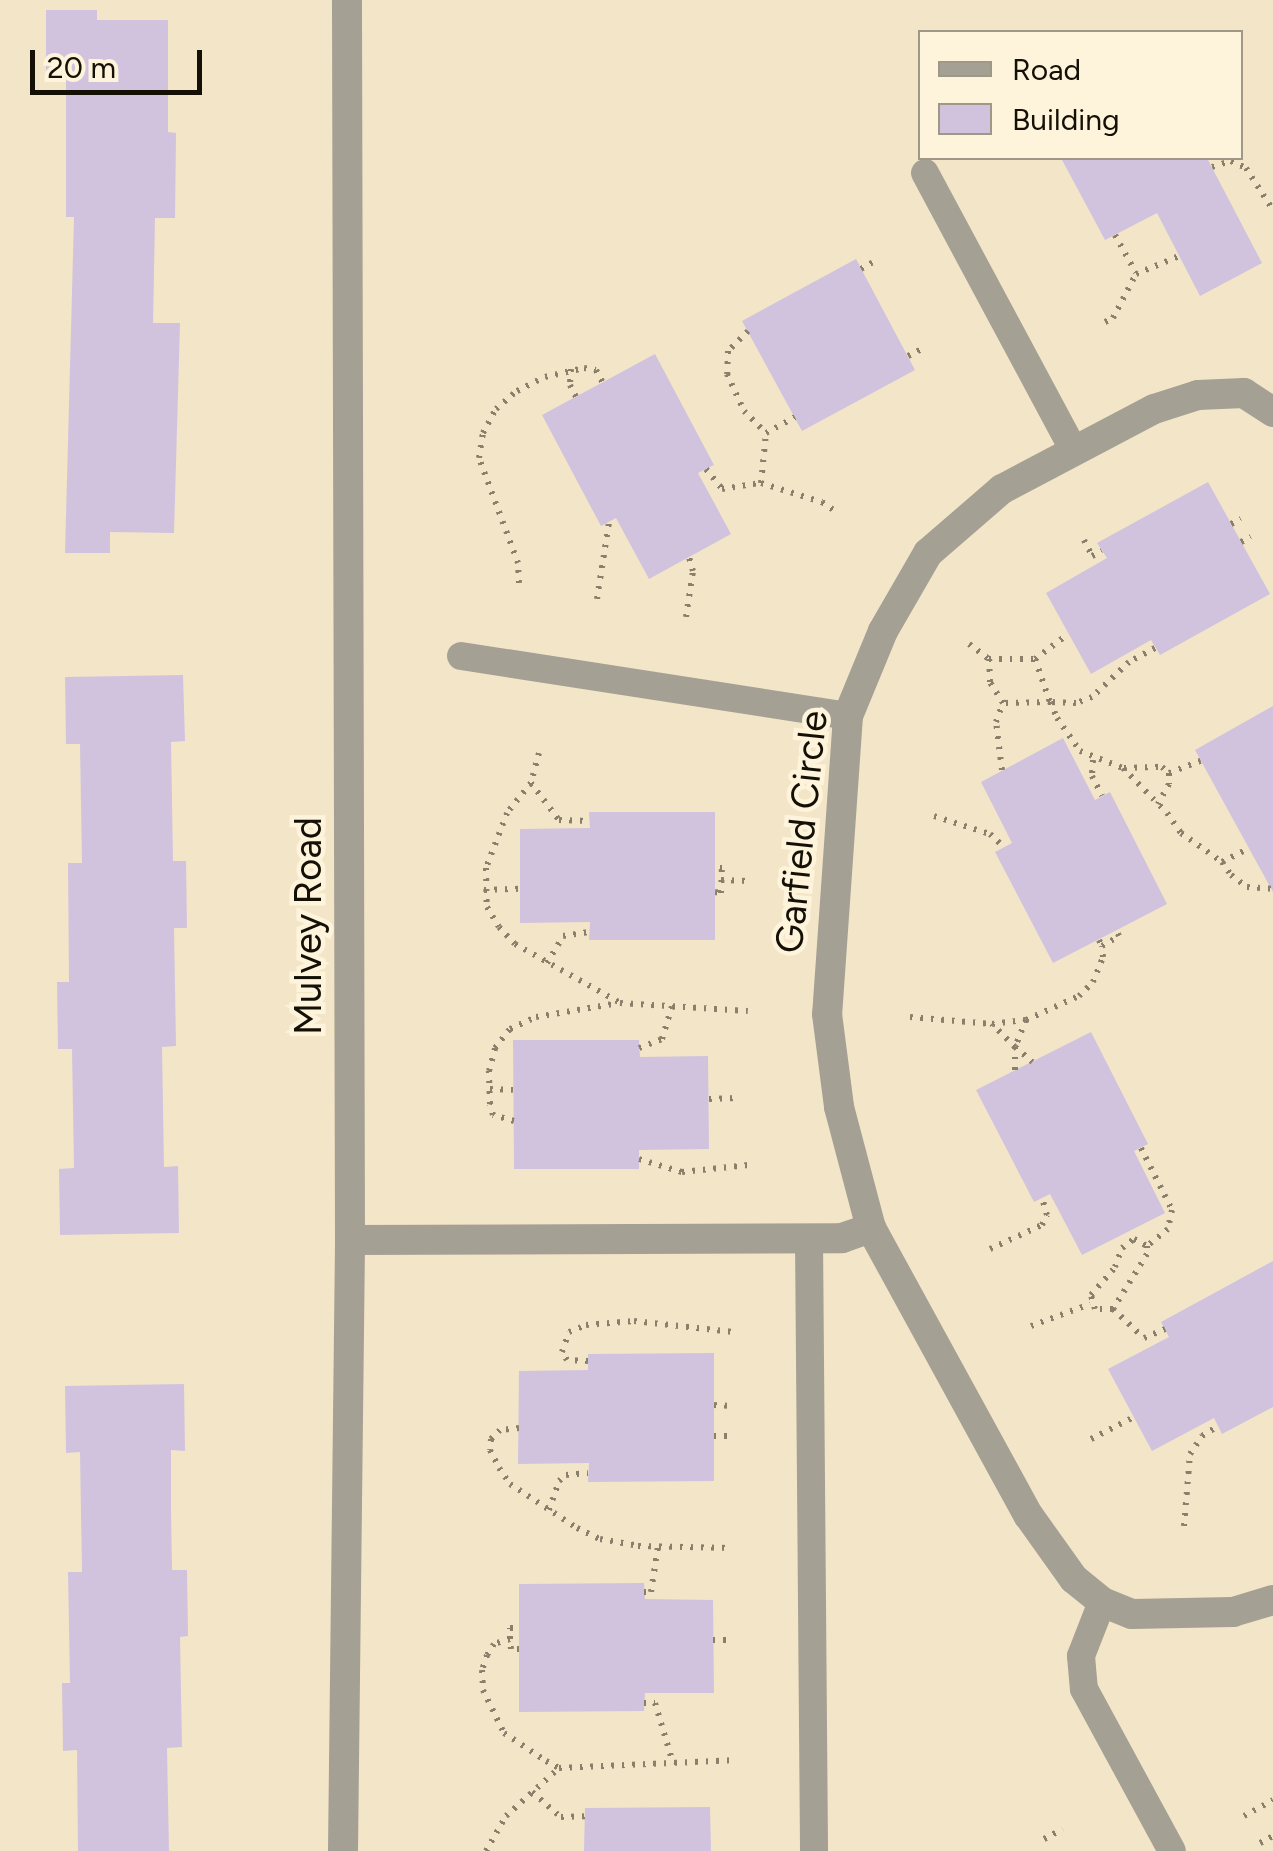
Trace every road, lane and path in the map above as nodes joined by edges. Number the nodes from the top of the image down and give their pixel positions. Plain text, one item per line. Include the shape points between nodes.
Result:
1 (347, 0) edge
2 (1212, 167) dead end
3 (925, 174) dead end
4 (1273, 210) edge
5 (1115, 235) dead end
6 (1179, 256) dead end
7 (875, 261) dead end
8 (860, 269) dead end
9 (1136, 274) junction
10 (1105, 322) dead end
11 (748, 332) dead end
12 (924, 348) dead end
13 (908, 356) dead end
14 (571, 369) junction
15 (603, 383) dead end
16 (576, 396) dead end
17 (1273, 412) edge
18 (795, 417) dead end
19 (766, 433) junction
20 (1074, 451) junction
21 (706, 469) dead end
22 (761, 483) junction
23 (838, 512) dead end
24 (1241, 519) dead end
25 (609, 522) dead end
26 (1231, 524) dead end
27 (1251, 536) dead end
28 (1084, 540) dead end
29 (1241, 542) dead end
30 (1102, 551) dead end
31 (689, 557) dead end
32 (519, 584) dead end
33 (597, 599) dead end
34 (686, 616) dead end
35 (1068, 634) dead end
36 (970, 644) dead end
37 (1156, 648) dead end
38 (461, 656) dead end
39 (1034, 658) junction
40 (990, 659) junction
41 (1003, 702) junction
42 (1050, 702) junction
43 (848, 716) junction
44 (539, 753) dead end
45 (1093, 760) junction
46 (1201, 761) dead end
47 (1123, 768) junction
48 (1002, 770) dead end
49 (1169, 773) junction
50 (531, 783) junction
51 (1102, 796) dead end
52 (1158, 804) junction
53 (934, 816) dead end
54 (589, 821) dead end
55 (1004, 848) dead end
56 (1249, 848) dead end
57 (1222, 862) junction
58 (715, 868) dead end
59 (721, 880) junction
60 (749, 882) dead end
61 (520, 888) dead end
62 (1273, 889) edge
63 (484, 890) junction
64 (715, 892) dead end
65 (1116, 930) dead end
66 (589, 932) dead end
67 (546, 963) junction
68 (620, 1003) junction
69 (672, 1007) junction
70 (748, 1011) dead end
71 (910, 1016) dead end
72 (1026, 1020) junction
73 (992, 1024) junction
74 (1015, 1047) junction
75 (639, 1048) dead end
76 (1032, 1062) dead end
77 (1016, 1070) dead end
78 (489, 1089) junction
79 (513, 1090) dead end
80 (737, 1098) dead end
81 (709, 1099) dead end
82 (514, 1121) dead end
83 (1141, 1148) dead end
84 (639, 1159) dead end
85 (748, 1164) dead end
86 (1042, 1198) dead end
87 (871, 1228) junction
88 (809, 1238) junction
89 (350, 1240) junction
90 (1147, 1246) junction
91 (990, 1249) dead end
92 (1090, 1304) junction
93 (1112, 1309) junction
94 (1031, 1326) dead end
95 (1165, 1329) dead end
96 (733, 1332) dead end
97 (588, 1362) dead end
98 (714, 1405) dead end
99 (733, 1406) dead end
100 (1134, 1417) dead end
101 (1218, 1426) dead end
102 (518, 1428) dead end
103 (714, 1436) dead end
104 (733, 1436) dead end
105 (1091, 1439) dead end
106 (588, 1473) dead end
107 (549, 1510) junction
108 (1184, 1526) dead end
109 (658, 1546) junction
110 (732, 1548) dead end
111 (644, 1592) dead end
112 (1273, 1600) edge
113 (1102, 1602) junction
114 (519, 1628) dead end
115 (510, 1639) junction
116 (713, 1640) dead end
117 (732, 1640) dead end
118 (518, 1650) dead end
119 (644, 1703) dead end
120 (732, 1760) dead end
121 (674, 1763) junction
122 (559, 1768) junction
123 (532, 1792) junction
124 (1273, 1800) edge
125 (585, 1816) dead end
126 (1244, 1816) dead end
127 (1063, 1829) dead end
128 (1273, 1836) edge
129 (1044, 1839) dead end
130 (1260, 1843) dead end
131 (343, 1851) edge
132 (486, 1851) edge
133 (814, 1851) edge
134 (1172, 1851) edge

1 - 89 street, Mulvey Road
2 - 4 path via 1231,160 1246,168
3 - 20 lane
5 - 9 path
6 - 9 path
7 - 8 path
9 - 10 path
11 - 19 path via 728,351 728,374 744,410
12 - 13 path
14 - 15 path via 596,370
14 - 16 path
14 - 32 path via 517,391 483,433 479,458 518,563
17 - 20 street, Garfield Circle via 1244,393 1198,395
18 - 19 path
19 - 22 path
20 - 43 street, Garfield Circle via 1002,489 928,552 883,630
21 - 22 path via 722,489
22 - 23 path
24 - 26 path
25 - 33 path
27 - 29 path
28 - 30 path via 1092,556
31 - 34 path via 694,571
35 - 39 path
36 - 40 path
37 - 42 path via 1129,662 1092,697
38 - 43 lane
39 - 40 path
39 - 42 path
40 - 41 path via 990,682
41 - 42 path
41 - 48 path via 996,722
42 - 45 path
43 - 87 street, Garfield Circle via 828,1014 839,1106
44 - 50 path
45 - 47 path
45 - 51 path
46 - 49 path
47 - 49 path via 1162,767
47 - 52 path
49 - 52 path
50 - 54 path via 560,820
50 - 63 path via 500,830
52 - 57 path via 1181,834
53 - 55 path via 990,834
56 - 57 path
57 - 62 path via 1246,887
58 - 59 path via 722,868
59 - 60 path
59 - 64 path
61 - 63 path
63 - 67 path via 499,927
65 - 72 path via 1120,936 1101,943 1093,982 1079,996
66 - 67 path via 563,936
67 - 68 path
68 - 69 path
68 - 78 path via 536,1017 510,1029 495,1048
69 - 70 path
69 - 75 path via 662,1039
71 - 73 path
72 - 73 path
72 - 74 path
73 - 74 path
74 - 76 path
74 - 77 path
78 - 79 path
78 - 82 path via 493,1115
80 - 81 path
83 - 90 path via 1172,1210 1168,1229
84 - 85 path via 682,1172
86 - 91 path via 1042,1224
87 - 88 street via 842,1238
87 - 113 street, Garfield Circle via 1029,1516 1074,1579
88 - 89 street
88 - 133 lane
89 - 131 street, Mulvey Road
90 - 92 path via 1125,1238
90 - 93 path
92 - 93 path
92 - 94 path
93 - 95 path via 1144,1338
96 - 97 path via 634,1321 586,1325 569,1332 562,1352 568,1360
98 - 99 path
100 - 105 path
101 - 108 path via 1190,1454
102 - 107 path via 500,1430 490,1450 510,1484
103 - 104 path
106 - 107 path via 559,1480
107 - 109 path via 600,1539
109 - 110 path
109 - 111 path via 651,1592
112 - 113 street, Garfield Circle via 1233,1612 1170,1616 1132,1614
113 - 134 lane via 1081,1656 1084,1689
114 - 115 path via 510,1628
115 - 118 path via 510,1649
115 - 122 path via 494,1644 482,1670 491,1713 504,1733
116 - 117 path
119 - 121 path via 655,1703
120 - 121 path
121 - 122 path
122 - 123 path
123 - 125 path via 561,1817
123 - 132 path via 506,1816
124 - 126 path
127 - 129 path
128 - 130 path

